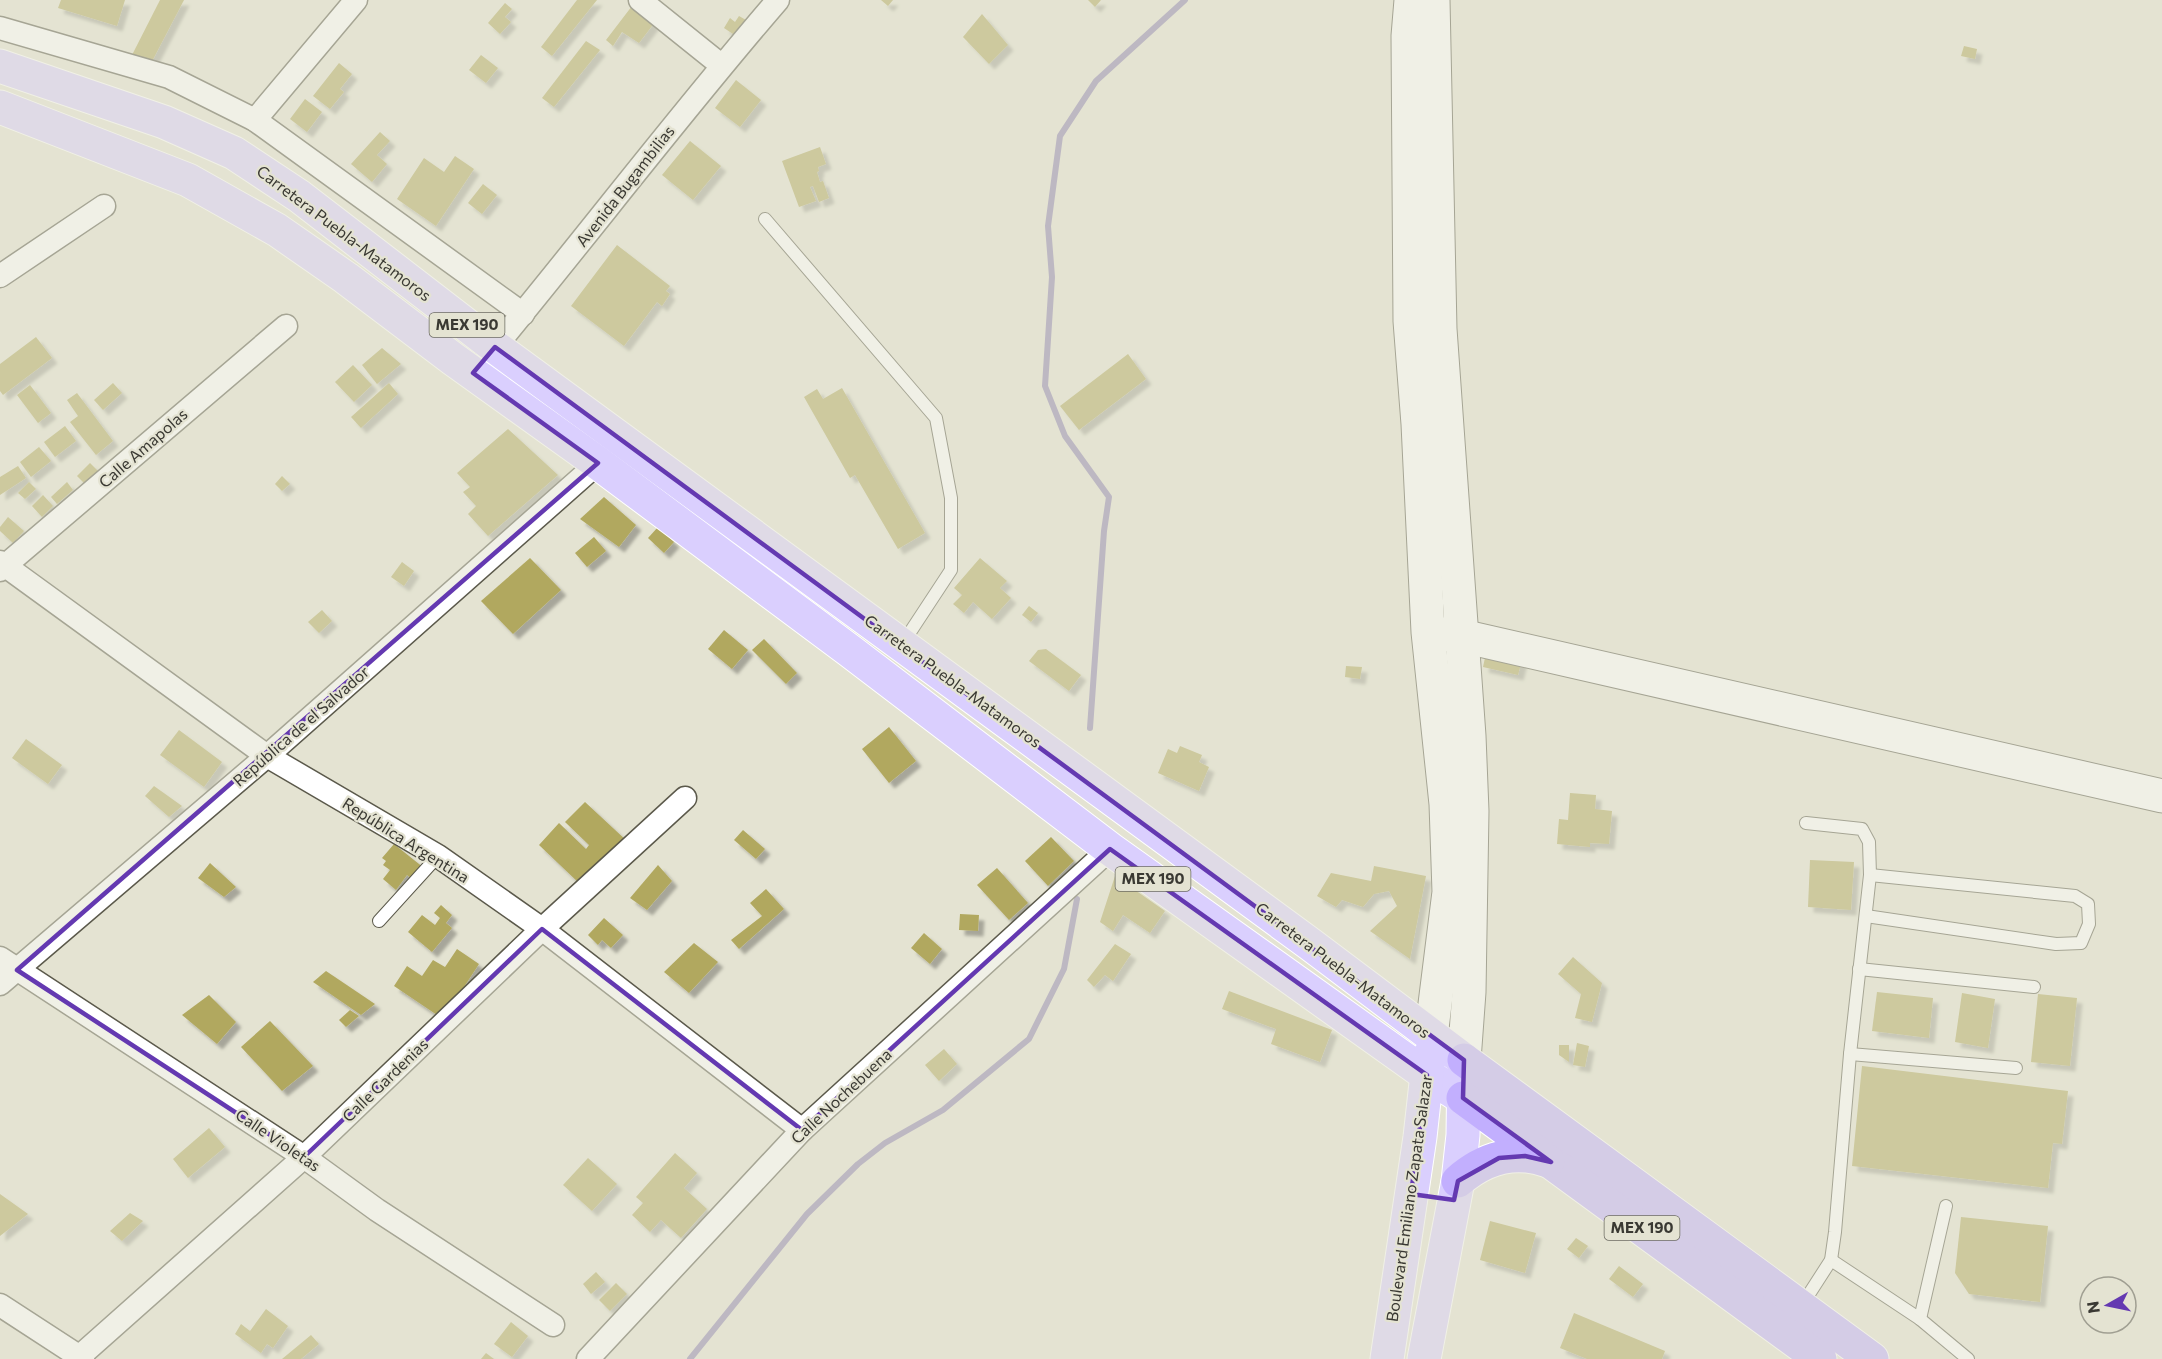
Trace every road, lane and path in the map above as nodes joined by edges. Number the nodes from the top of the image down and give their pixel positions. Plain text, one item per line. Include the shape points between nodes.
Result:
1 (356, 0) edge
2 (640, 0) edge
3 (778, 0) edge
4 (1411, 0) edge
5 (1433, 0) edge
6 (0, 28) edge
7 (721, 65) junction
8 (0, 66) edge
9 (0, 107) edge
10 (255, 120) junction
11 (104, 206) dead end
12 (765, 219) dead end
13 (0, 276) edge
14 (523, 314) junction
15 (286, 326) dead end
16 (495, 347) junction
17 (473, 373) junction
18 (598, 463) junction
19 (2, 566) edge
20 (1428, 632) junction
21 (1462, 636) junction
22 (903, 644) junction
23 (267, 756) junction
24 (2162, 796) edge
25 (685, 798) dead end
26 (1806, 823) dead end
27 (1110, 849) junction
28 (438, 856) junction
29 (1870, 875) junction
30 (1866, 916) junction
31 (379, 921) dead end
32 (542, 929) junction
33 (1456, 946) junction
34 (1859, 969) junction
35 (6, 971) edge
36 (2034, 987) dead end
37 (1431, 1036) junction
38 (1850, 1054) junction
39 (1464, 1060) junction
40 (2016, 1068) dead end
41 (1427, 1075) junction
42 (1463, 1098) junction
43 (802, 1130) junction
44 (304, 1157) junction
45 (1551, 1162) junction
46 (1456, 1191) junction
47 (1411, 1194) junction
48 (1946, 1206) dead end
49 (1831, 1260) junction
50 (0, 1305) edge
51 (1801, 1306) junction
52 (1920, 1319) junction
53 (553, 1325) dead end
54 (81, 1358) edge
55 (588, 1359) edge
56 (1387, 1359) edge
57 (1424, 1359) edge
58 (1820, 1359) edge
59 (1872, 1359) edge
60 (1968, 1359) edge

1 - 10 street
2 - 7 street
3 - 7 street, Avenida Bugambilias
4 - 20 street via 1410,321
5 - 21 street via 1440,329
6 - 10 street via 169,77
7 - 14 street, Avenida Bugambilias
8 - 16 main road, Carretera Puebla-Matamoros / MEX 190 via 164,122 234,153 298,196
9 - 17 main road, Carretera Puebla-Matamoros / MEX 190 via 188,180 277,231
10 - 14 street
11 - 13 street
12 - 22 lane via 936,418 951,498 951,570
14 - 16 street, Avenida Bugambilias
15 - 19 street, Calle Amapolas
16 - 17 street, Avenida Bugambilias
16 - 22 main road, Carretera Puebla-Matamoros / MEX 190
17 - 18 main road, Carretera Puebla-Matamoros / MEX 190
18 - 23 street, República de el Salvador
18 - 27 main road, Carretera Puebla-Matamoros / MEX 190
19 - 23 street, República Argentina
20 - 21 street
20 - 33 street
21 - 24 street
21 - 33 street via 1472,811
22 - 37 main road, Carretera Puebla-Matamoros / MEX 190
23 - 28 street, República Argentina
23 - 35 street, República de el Salvador
25 - 32 street, Calle Gardenias
26 - 29 lane via 1862,829 1869,842
27 - 41 main road, Carretera Puebla-Matamoros / MEX 190
27 - 43 street, Calle Nochebuena
28 - 31 lane
28 - 32 street, República Argentina
29 - 30 lane
29 - 30 lane via 2075,896 2088,904 2090,924 2081,943 2056,944
30 - 34 lane
32 - 43 street, República Argentina
32 - 44 street, Calle Gardenias
33 - 37 street
33 - 39 street
34 - 36 lane
34 - 38 lane
35 - 44 street, Calle Violetas
37 - 39 main road, Carretera Puebla-Matamoros / MEX 190
37 - 41 main road, Boulevard Emiliano Zapata Salazar
38 - 40 lane
38 - 49 lane
39 - 42 main road
39 - 51 highway, Carretera Puebla-Matamoros / MEX 190
41 - 42 main road, Carretera Puebla-Matamoros / MEX 190
41 - 47 main road, Boulevard Emiliano Zapata Salazar
42 - 45 highway, Carretera Puebla-Matamoros / MEX 190
42 - 46 main road
43 - 55 street, Calle Nochebuena
44 - 53 street, Calle Violetas via 377,1210
44 - 54 street, Calle Gardenias
45 - 46 highway via 1525,1155 1499,1158 1477,1167
45 - 58 highway, Carretera Puebla-Matamoros / MEX 190
46 - 47 main road
46 - 57 main road
47 - 56 main road, Boulevard Emiliano Zapata Salazar
48 - 52 lane
49 - 51 lane
49 - 52 lane
50 - 54 street
51 - 59 highway, Carretera Puebla-Matamoros / MEX 190
52 - 60 lane

